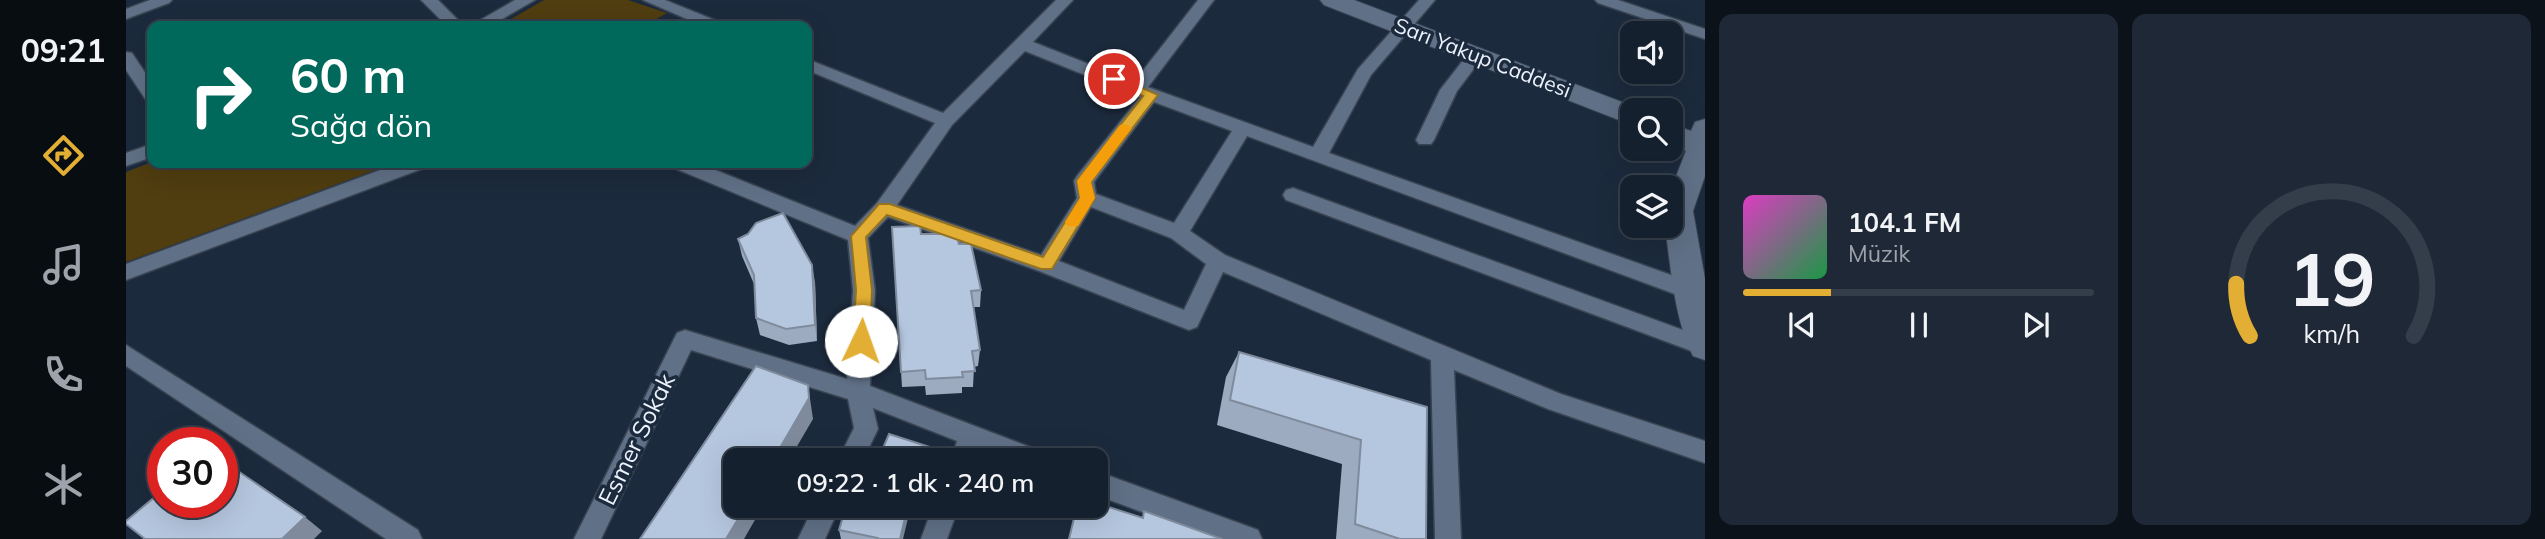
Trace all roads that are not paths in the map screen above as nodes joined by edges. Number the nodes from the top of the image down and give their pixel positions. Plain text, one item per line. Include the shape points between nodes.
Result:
1 (164, 0) edge
2 (429, 0) edge
3 (527, 0) edge
4 (652, 0) edge
5 (705, 0) edge
6 (1065, 0) edge
7 (1206, 0) edge
8 (1332, 0) edge
9 (1427, 0) edge
10 (1603, 0) edge
11 (685, 13) junction
12 (126, 14) edge
13 (451, 21) edge
14 (487, 21) edge
15 (704, 21) edge
16 (1406, 27) junction
17 (1705, 34) edge
18 (1020, 43) junction
19 (1477, 54) junction
20 (126, 57) edge
21 (812, 66) edge
22 (147, 88) edge
23 (1145, 91) junction
24 (1620, 111) edge
25 (946, 121) junction
26 (1244, 128) junction
27 (1683, 136) edge
28 (1425, 140) dead end
29 (1704, 141) edge
30 (147, 152) edge
31 (1318, 155) junction
32 (126, 160) edge
33 (404, 168) edge
34 (693, 168) edge
35 (1293, 195) dead end
36 (1087, 198) junction
37 (884, 208) junction
38 (1178, 233) junction
39 (859, 236) junction
40 (1218, 261) junction
41 (1046, 265) junction
42 (126, 272) edge
43 (1691, 292) junction
44 (1705, 346) edge
45 (126, 354) edge
46 (1442, 355) junction
47 (858, 392) junction
48 (856, 448) edge
49 (965, 448) edge
50 (1705, 452) edge
51 (1108, 487) edge
52 (821, 518) edge
53 (942, 518) edge
54 (409, 539) edge
55 (587, 539) edge
56 (811, 539) edge
57 (934, 539) edge
58 (1249, 539) edge
59 (1448, 539) edge

1 - 12 street
2 - 13 street
3 - 14 street
4 - 11 street
5 - 11 street
6 - 18 street
7 - 23 street
8 - 16 street, Sarı Yakup Caddesi
9 - 16 street
10 - 17 street
11 - 15 street
16 - 19 street, Sarı Yakup Caddesi
16 - 31 street via 1364,73
18 - 23 street
18 - 25 street
19 - 24 street, Sarı Yakup Caddesi
19 - 28 street via 1449,90
20 - 22 street
21 - 25 street
23 - 26 street
23 - 36 street via 1084,181
25 - 37 street
26 - 31 street
26 - 38 street
27 - 29 street
29 - 43 street via 1678,211
30 - 32 street
31 - 43 street
33 - 42 street
34 - 39 street
35 - 44 street
36 - 38 street
36 - 41 street
37 - 39 street
37 - 41 street
38 - 40 street
39 - 47 street via 864,290
40 - 41 street via 1189,321
40 - 46 street
43 - 44 street
45 - 54 street
46 - 50 street via 1556,402
46 - 59 street
47 - 48 street via 866,429
47 - 49 street
47 - 55 street, Esmer Sokak via 685,339
51 - 58 street
52 - 56 street
53 - 57 street

